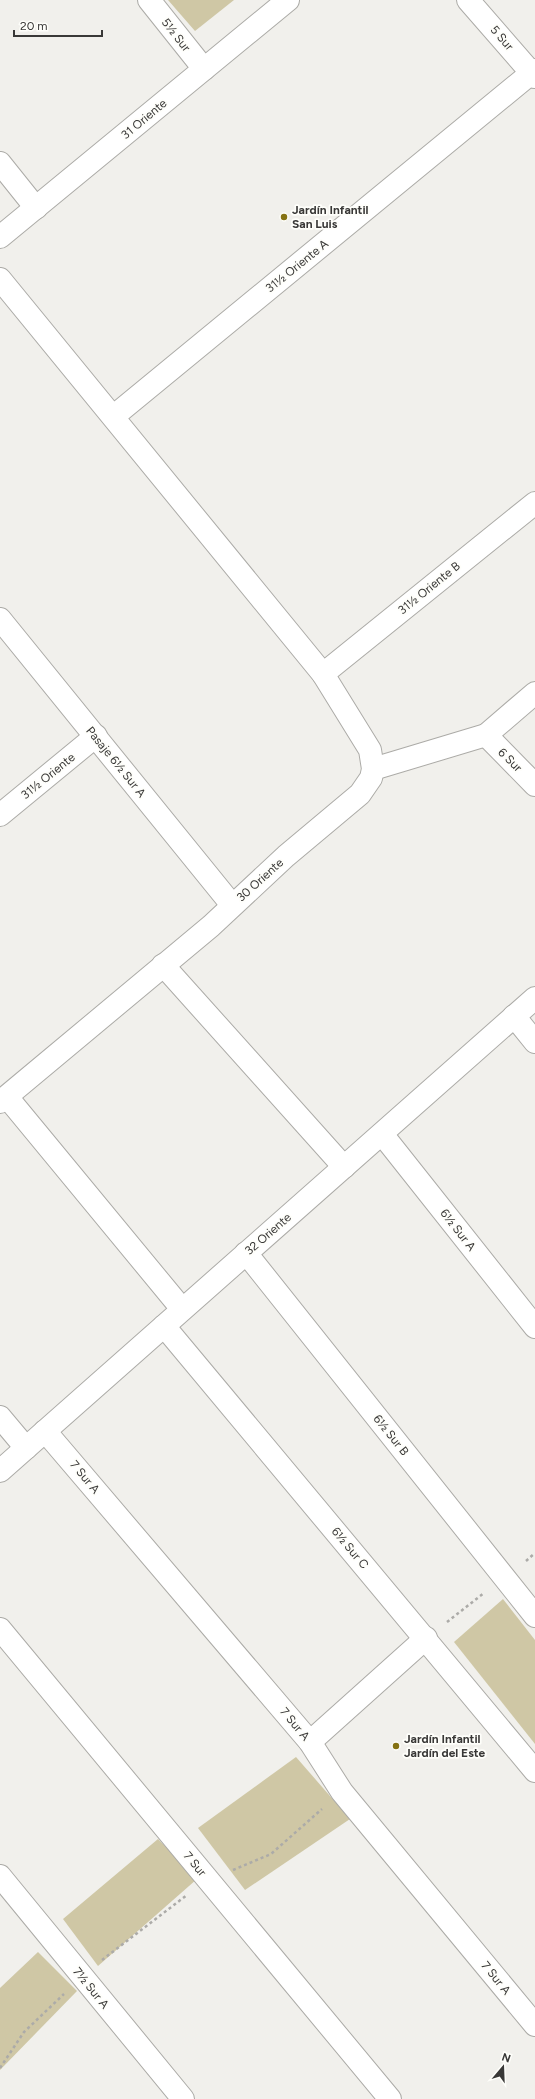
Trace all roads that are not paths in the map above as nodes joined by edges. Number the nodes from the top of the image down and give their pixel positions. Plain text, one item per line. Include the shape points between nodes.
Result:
1 (149, 0) edge
2 (288, 0) edge
3 (468, 0) edge
4 (204, 69) junction
5 (534, 73) edge
6 (0, 163) edge
7 (36, 208) junction
8 (0, 237) edge
9 (0, 278) edge
10 (114, 416) junction
11 (535, 503) edge
12 (0, 619) edge
13 (323, 674) junction
14 (535, 693) edge
15 (486, 735) junction
16 (96, 736) junction
17 (373, 769) junction
18 (535, 786) edge
19 (0, 815) edge
20 (232, 905) junction
21 (163, 966) junction
22 (535, 998) edge
23 (514, 1016) junction
24 (535, 1042) edge
25 (3, 1099) edge
26 (382, 1134) junction
27 (344, 1167) junction
28 (246, 1253) junction
29 (182, 1309) junction
30 (164, 1326) junction
31 (535, 1327) edge
32 (0, 1417) edge
33 (45, 1431) junction
34 (26, 1448) junction
35 (0, 1471) edge
36 (535, 1616) edge
37 (0, 1629) edge
38 (426, 1638) junction
39 (310, 1742) junction
40 (535, 1771) edge
41 (0, 1876) edge
42 (535, 2025) edge
43 (183, 2099) edge
44 (390, 2099) edge

1 - 4 street, 5½ Sur
2 - 4 street, 31 Oriente
3 - 5 street, 5 Sur
4 - 7 street, 31 Oriente
5 - 10 street, 31½ Oriente A
6 - 7 street
7 - 8 street, 31 Oriente
9 - 10 street
10 - 13 street
11 - 13 street, 31½ Oriente B
12 - 16 street, Pasaje 6½ Sur A
13 - 17 street via 370,750
14 - 15 street
15 - 17 street
15 - 18 street, 6 Sur
16 - 19 street, 31½ Oriente
16 - 20 street, Pasaje 6½ Sur A
17 - 20 street, 30 Oriente via 371,778 360,794
20 - 21 street, 30 Oriente
21 - 25 street, 30 Oriente
21 - 27 street
22 - 23 street, 32 Oriente
23 - 24 street
23 - 26 street, 32 Oriente
25 - 29 street
26 - 27 street, 32 Oriente
26 - 31 street, 6½ Sur A
27 - 28 street, 32 Oriente
28 - 29 street, 32 Oriente
28 - 36 street, 6½ Sur B
29 - 30 street, 32 Oriente
30 - 33 street, 32 Oriente
30 - 38 street, 6½ Sur C
32 - 34 street
33 - 34 street, 32 Oriente
33 - 39 street, 7 Sur A
34 - 35 street, 32 Oriente
37 - 44 street, 7 Sur
38 - 39 street
38 - 40 street, 6½ Sur C
39 - 42 street, 7 Sur A via 342,1792
41 - 43 street, 7½ Sur A

